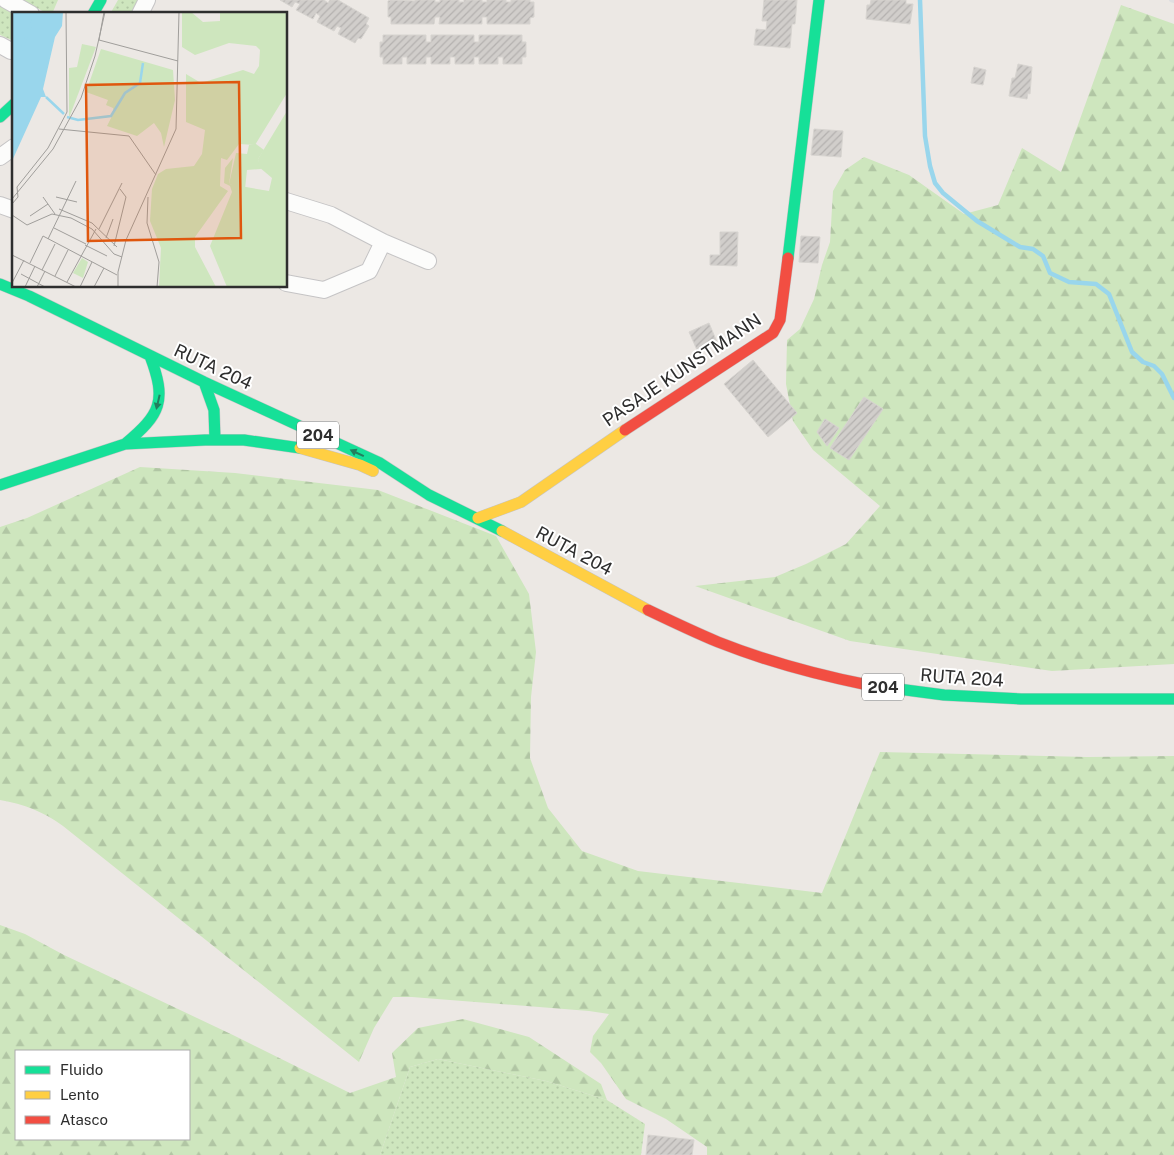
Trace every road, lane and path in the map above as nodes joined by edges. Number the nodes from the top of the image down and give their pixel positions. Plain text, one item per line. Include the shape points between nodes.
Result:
1 (6, 0) edge
2 (101, 0) edge
3 (147, 0) edge
4 (819, 0) edge
5 (27, 12) edge
6 (94, 12) edge
7 (141, 12) edge
8 (12, 148) edge
9 (0, 157) edge
10 (288, 202) edge
11 (0, 205) edge
12 (12, 209) edge
13 (383, 242) junction
14 (428, 261) dead end
15 (288, 283) edge
16 (0, 284) edge
17 (150, 356) junction
18 (204, 382) junction
19 (215, 440) junction
20 (125, 444) junction
21 (0, 485) edge
22 (429, 495) junction
23 (478, 518) junction
24 (1174, 699) edge

1 - 5 street
2 - 6 main road
3 - 7 street
4 - 23 main road, PASAJE KUNSTMANN via 780,320 773,333 521,502
8 - 9 street
10 - 13 street via 331,215
11 - 12 street
13 - 14 street
13 - 15 street via 369,271 324,290
16 - 17 main road, RUTA 204 / 204
17 - 18 main road, RUTA 204 / 204
17 -> 20 main road via 159,376 159,405 153,418
18 - 19 main road via 214,410
22 -> 18 main road, RUTA 204 / 204 via 380,463
19 - 20 main road
19 - 22 main road via 296,447 360,465
20 - 21 main road
22 - 23 main road, RUTA 204 / 204
23 - 24 main road, RUTA 204 / 204 via 681,626 755,655 821,674 906,691 964,697

